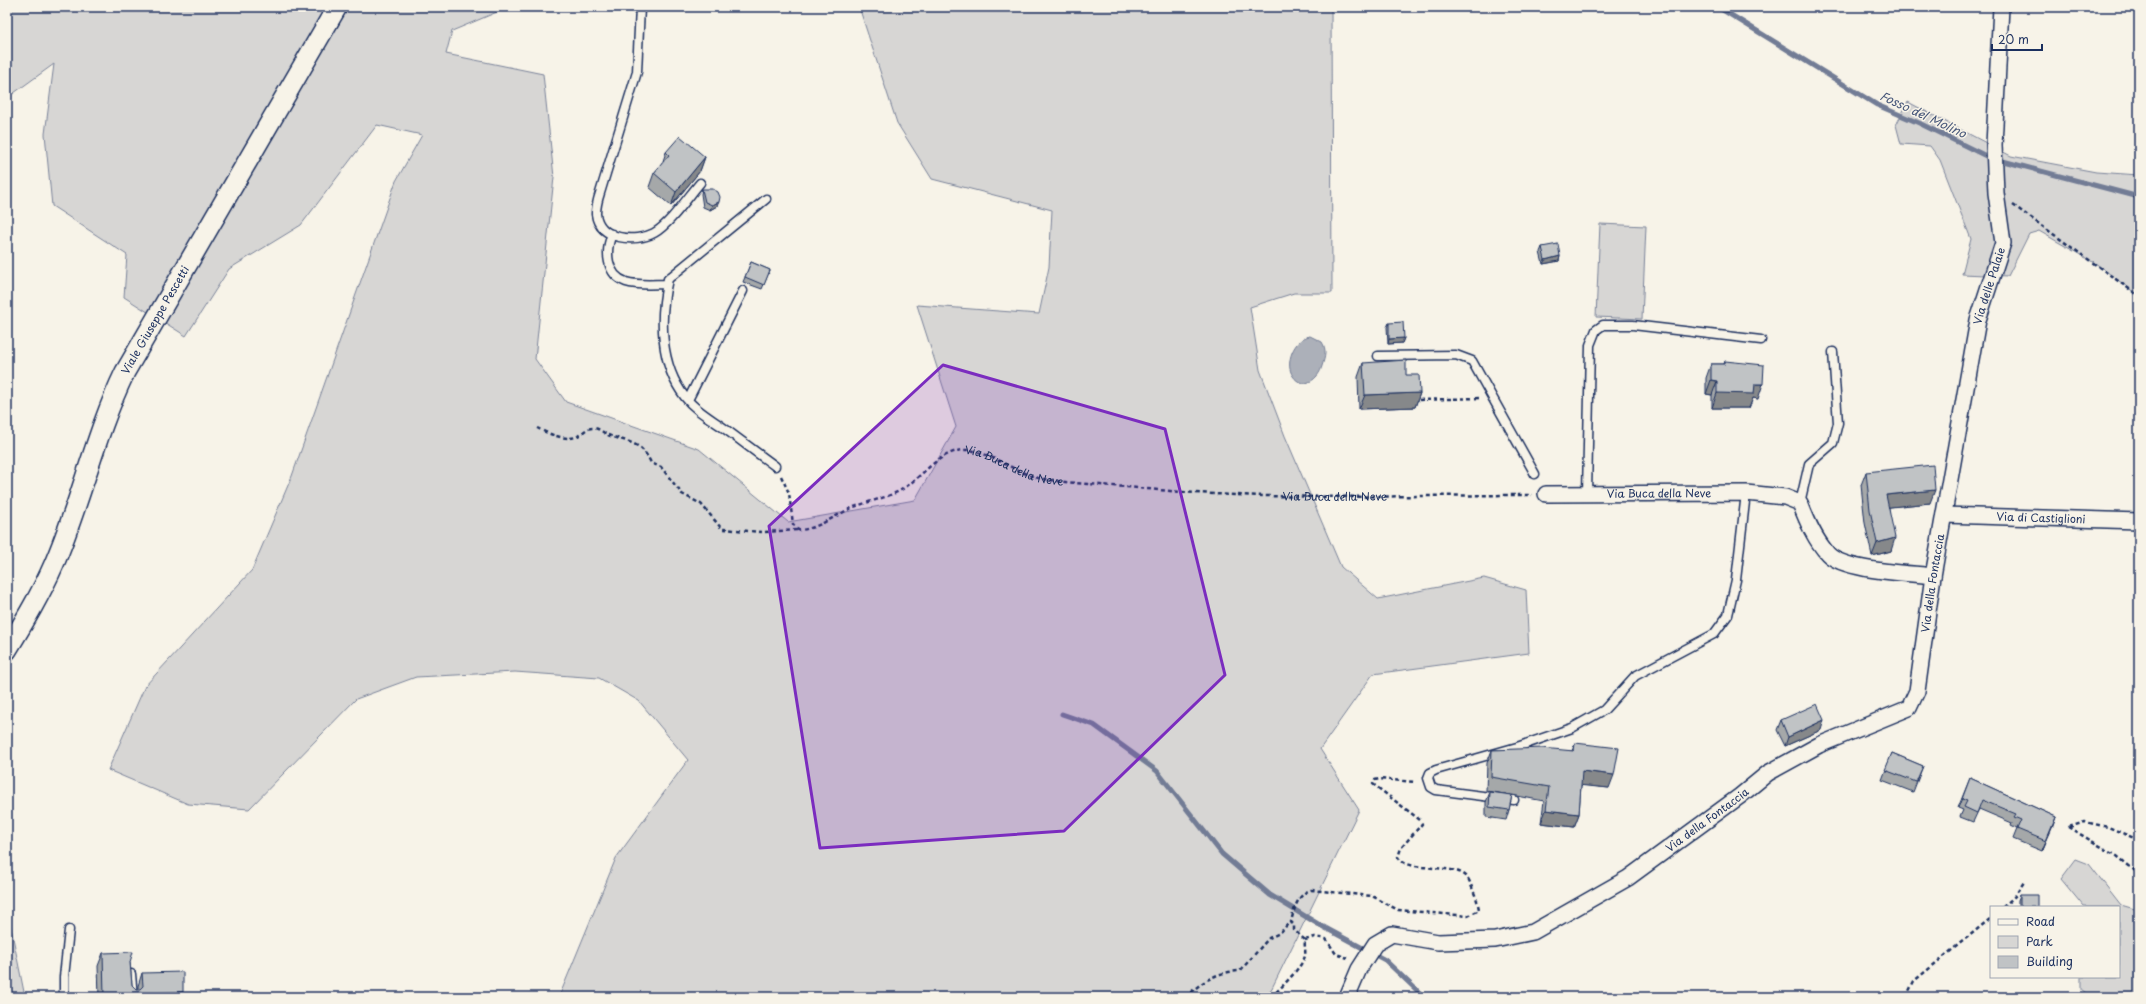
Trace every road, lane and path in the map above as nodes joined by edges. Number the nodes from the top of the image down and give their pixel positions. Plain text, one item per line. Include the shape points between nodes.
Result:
1 (337, 7) edge
2 (640, 7) edge
3 (2001, 7) edge
4 (700, 183) dead end
5 (1996, 193) junction
6 (766, 198) dead end
7 (612, 234) junction
8 (667, 284) junction
9 (743, 291) dead end
10 (2139, 296) edge
11 (1761, 340) dead end
12 (1833, 352) dead end
13 (1378, 356) dead end
14 (1494, 398) junction
15 (688, 400) junction
16 (1419, 400) edge
17 (537, 428) dead end
18 (774, 466) joint
19 (1535, 474) dead end
20 (1544, 490) joint
21 (1746, 493) junction
22 (1587, 494) junction
23 (1800, 503) junction
24 (1944, 515) junction
25 (2139, 521) edge
26 (798, 530) junction
27 (1933, 576) junction
28 (7, 650) edge
29 (1429, 782) junction
30 (1514, 800) dead end
31 (2139, 840) edge
32 (2139, 874) edge
33 (2024, 882) dead end
34 (2004, 906) edge
35 (1990, 919) edge
36 (1292, 923) junction
37 (69, 930) dead end
38 (1305, 940) junction
39 (1369, 954) junction
40 (131, 974) edge
41 (64, 997) edge
42 (133, 997) edge
43 (1185, 997) edge
44 (1272, 997) edge
45 (1347, 997) edge
46 (1906, 997) edge

1 - 28 street, Viale Giuseppe Pescetti via 125,372 111,401 98,444 54,563 33,607
2 - 7 lane via 637,72 597,204 598,222 604,230
3 - 5 street, Via delle Palaie via 1994,145
4 - 7 lane via 654,232 639,238 623,238
5 - 10 path
5 - 24 street, Via delle Palaie via 2003,242 1978,320
6 - 8 lane via 672,274
7 - 8 lane via 608,257 619,278 643,285
8 - 15 lane via 663,334 666,359 672,378
9 - 15 lane
11 - 22 lane via 1633,326 1604,326 1596,330 1590,345
12 - 23 lane via 1838,423 1836,434 1827,450 1809,464
13 - 14 lane via 1465,357 1477,366
14 - 16 path
14 - 19 lane
15 - 18 lane via 698,411
17 - 26 path, Via Buca della Neve via 566,438 594,428 636,444 646,451 651,463 661,467 682,494 702,504 722,529 763,532
18 - 26 path via 789,492 793,524
20 - 22 street, Via Buca della Neve
20 - 26 path, Via Buca della Neve via 1266,496 1173,492 1042,479 967,450 955,451 936,460 900,491 853,508 810,528
21 - 22 street, Via Buca della Neve
21 - 23 street, Via Buca della Neve via 1785,497
21 - 29 lane via 1742,539 1728,615 1714,634 1635,676 1604,710 1572,728 1436,770 1430,773
23 - 27 street via 1819,543 1829,556 1843,564
24 - 25 street, Via di Castiglioni
24 - 27 street, Via della Fontaccia
27 - 39 street, Via della Fontaccia via 1918,691 1909,708 1819,744 1768,773 1628,878 1533,932 1495,940 1438,942 1392,934
29 - 30 lane via 1436,790
29 - 36 path via 1379,779 1373,784 1422,824 1401,848 1398,855 1400,860 1463,874 1467,877 1477,899 1477,913 1468,916 1398,910 1372,896 1311,890 1301,894
31 - 32 path via 2108,827 2085,822 2068,827 2117,856
33 - 34 path via 2015,896
35 - 46 path via 1914,981
36 - 38 path via 1294,930
36 - 43 path via 1269,938 1240,971 1231,971 1206,979
37 - 41 lane
38 - 39 path via 1315,936 1326,939 1336,954 1353,959
38 - 44 path via 1305,954 1297,971
39 - 45 street
40 - 42 lane

